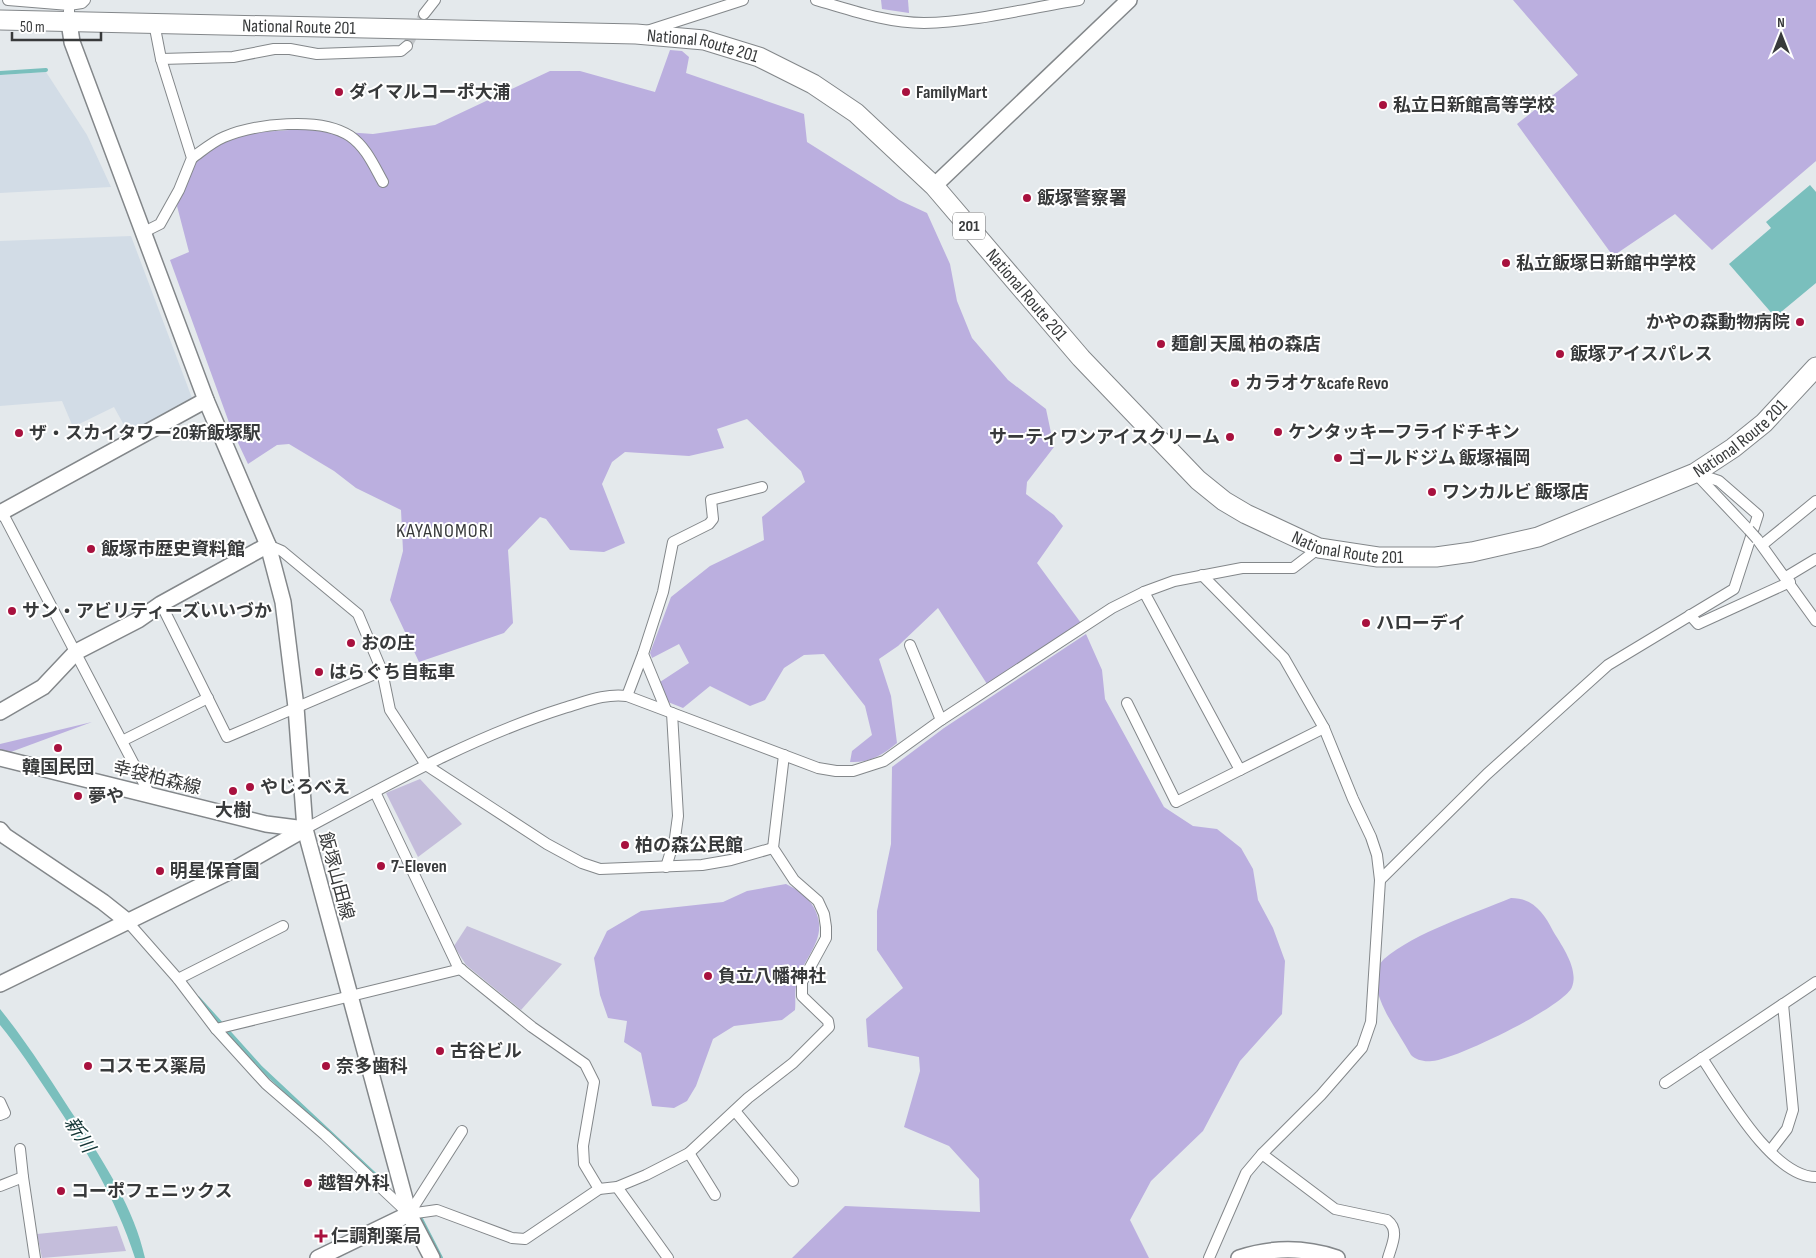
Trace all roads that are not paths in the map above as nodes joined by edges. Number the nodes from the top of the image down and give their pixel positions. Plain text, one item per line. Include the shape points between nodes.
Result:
1 (8, 0) edge
2 (85, 0) edge
3 (435, 0) edge
4 (744, 0) edge
5 (816, 0) edge
6 (1079, 0) edge
7 (1129, 0) edge
8 (69, 14) junction
9 (424, 14) tunnel mouth
10 (0, 20) edge
11 (154, 23) junction
12 (636, 34) junction
13 (406, 46) tunnel mouth
14 (160, 59) junction
15 (192, 158) junction
16 (383, 182) dead end
17 (934, 186) junction
18 (142, 233) junction
19 (1816, 367) edge
20 (206, 400) junction
21 (1695, 473) junction
22 (762, 486) dead end
23 (1816, 501) edge
24 (1, 512) edge
25 (1760, 542) junction
26 (268, 545) junction
27 (1319, 548) junction
28 (1816, 559) edge
29 (1202, 575) junction
30 (1788, 579) junction
31 (1144, 592) junction
32 (161, 604) junction
33 (1690, 615) junction
34 (1816, 621) edge
35 (910, 645) dead end
36 (76, 652) junction
37 (643, 654) junction
38 (382, 671) junction
39 (627, 696) junction
40 (208, 698) junction
41 (1127, 703) dead end
42 (296, 707) junction
43 (0, 712) edge
44 (669, 712) junction
45 (940, 720) junction
46 (1324, 728) junction
47 (122, 741) junction
48 (784, 755) junction
49 (0, 758) edge
50 (426, 765) junction
51 (1240, 770) junction
52 (374, 792) junction
53 (150, 795) junction
54 (305, 829) junction
55 (0, 831) edge
56 (773, 848) junction
57 (666, 867) junction
58 (1380, 880) junction
59 (127, 921) junction
60 (283, 926) dead end
61 (461, 969) junction
62 (182, 977) junction
63 (1816, 982) edge
64 (0, 984) edge
65 (349, 996) junction
66 (1783, 1004) junction
67 (216, 1030) junction
68 (1702, 1058) junction
69 (1665, 1083) dead end
70 (0, 1102) edge
71 (735, 1111) junction
72 (0, 1115) edge
73 (462, 1131) dead end
74 (20, 1149) dead end
75 (1770, 1151) junction
76 (689, 1153) junction
77 (1262, 1154) junction
78 (23, 1177) junction
79 (1816, 1177) edge
80 (793, 1181) dead end
81 (0, 1186) edge
82 (617, 1186) junction
83 (599, 1190) junction
84 (715, 1195) dead end
85 (409, 1214) junction
86 (34, 1258) edge
87 (318, 1258) edge
88 (432, 1258) edge
89 (668, 1258) edge
90 (1208, 1258) edge
91 (1240, 1258) edge
92 (1335, 1258) edge
93 (1388, 1258) edge

1 - 8 street
2 - 8 street
3 - 9 street
4 - 12 street
5 - 6 street via 875,18 923,23
7 - 17 street
8 - 10 highway, National Route 201 / 201
8 - 11 highway, National Route 201 / 201
8 - 18 street via 72,42
11 - 12 highway, National Route 201 / 201
11 - 14 street
12 - 17 highway, National Route 201 / 201 via 704,40 759,57 813,84 856,113
13 - 14 street via 401,51 382,54 317,54 274,49 233,58
14 - 15 street
15 - 16 street via 221,138 244,130 290,125 330,128 350,136 365,150
15 - 18 street via 160,224
17 - 27 highway, National Route 201 / 201 via 1081,358 1198,480 1246,514
18 - 20 street
19 - 21 highway, National Route 201 / 201 via 1764,423
20 - 24 street
20 - 26 street
21 - 25 street, bridge
21 - 27 highway, National Route 201 / 201 via 1538,536 1472,552 1436,557 1378,557
21 - 33 street via 1718,481 1758,515 1734,590
22 - 37 street via 711,500 713,520 673,542 663,592
23 - 25 street
24 - 36 street
25 - 30 street
26 - 32 street
26 - 38 street via 282,551 358,614
26 - 42 street via 283,602
27 - 29 street via 1293,568 1242,568
28 - 30 street
29 - 31 street
29 - 46 street via 1284,658
30 - 33 street via 1698,624
30 - 34 street
31 - 45 street via 1112,608
31 - 51 street
32 - 36 street via 138,620
32 - 40 street
33 - 58 street via 1608,665 1487,774
35 - 45 street
36 - 43 street via 43,687
36 - 47 street
37 - 39 street
37 - 44 street
38 - 42 street
38 - 50 street via 390,710
39 - 44 street
39 - 50 street via 607,695 536,717 477,740
40 - 42 street via 227,737
40 - 47 street
41 - 51 street via 1176,802
42 - 54 street
44 - 48 street
44 - 57 street via 678,816
45 - 48 street via 884,761 853,771 818,768
46 - 51 street
46 - 58 street via 1352,799 1371,836
47 - 53 street
48 - 56 street
49 - 53 street, 幸袋柏森線
50 - 52 street
50 - 57 street via 547,844 582,863 600,869
52 - 54 street
52 - 61 street
53 - 54 street, 幸袋柏森線 via 266,824
54 - 59 street, 飯塚山田線 via 232,870
54 - 65 street, 飯塚山田線
55 - 59 street
56 - 57 street via 731,860
56 - 71 street via 794,880 818,901 824,914 826,938 802,982 802,996 828,1021 828,1027 793,1063
58 - 77 street via 1371,1022 1362,1048 1285,1134
59 - 62 street
59 - 64 street, 飯塚山田線
60 - 62 street
61 - 65 street
61 - 83 street via 532,1027 586,1064 594,1082 583,1146 584,1164
62 - 67 street
63 - 66 street
65 - 67 street
65 - 85 street, 飯塚山田線
66 - 68 street
66 - 75 street via 1792,1110 1787,1130
67 - 85 street via 266,1084
68 - 69 street
68 - 75 street via 1748,1126
70 - 72 street via 5,1113
71 - 76 street
71 - 80 street
73 - 85 street
74 - 78 street
75 - 79 street via 1794,1173
76 - 82 street
76 - 84 street
77 - 90 street via 1246,1173
77 - 93 street via 1336,1209 1387,1220 1392,1224 1394,1236
78 - 81 street
78 - 86 street
82 - 83 street
82 - 89 street
83 - 85 street via 520,1240 437,1210
85 - 87 street
85 - 88 street, 飯塚山田線
91 - 92 street via 1300,1249

